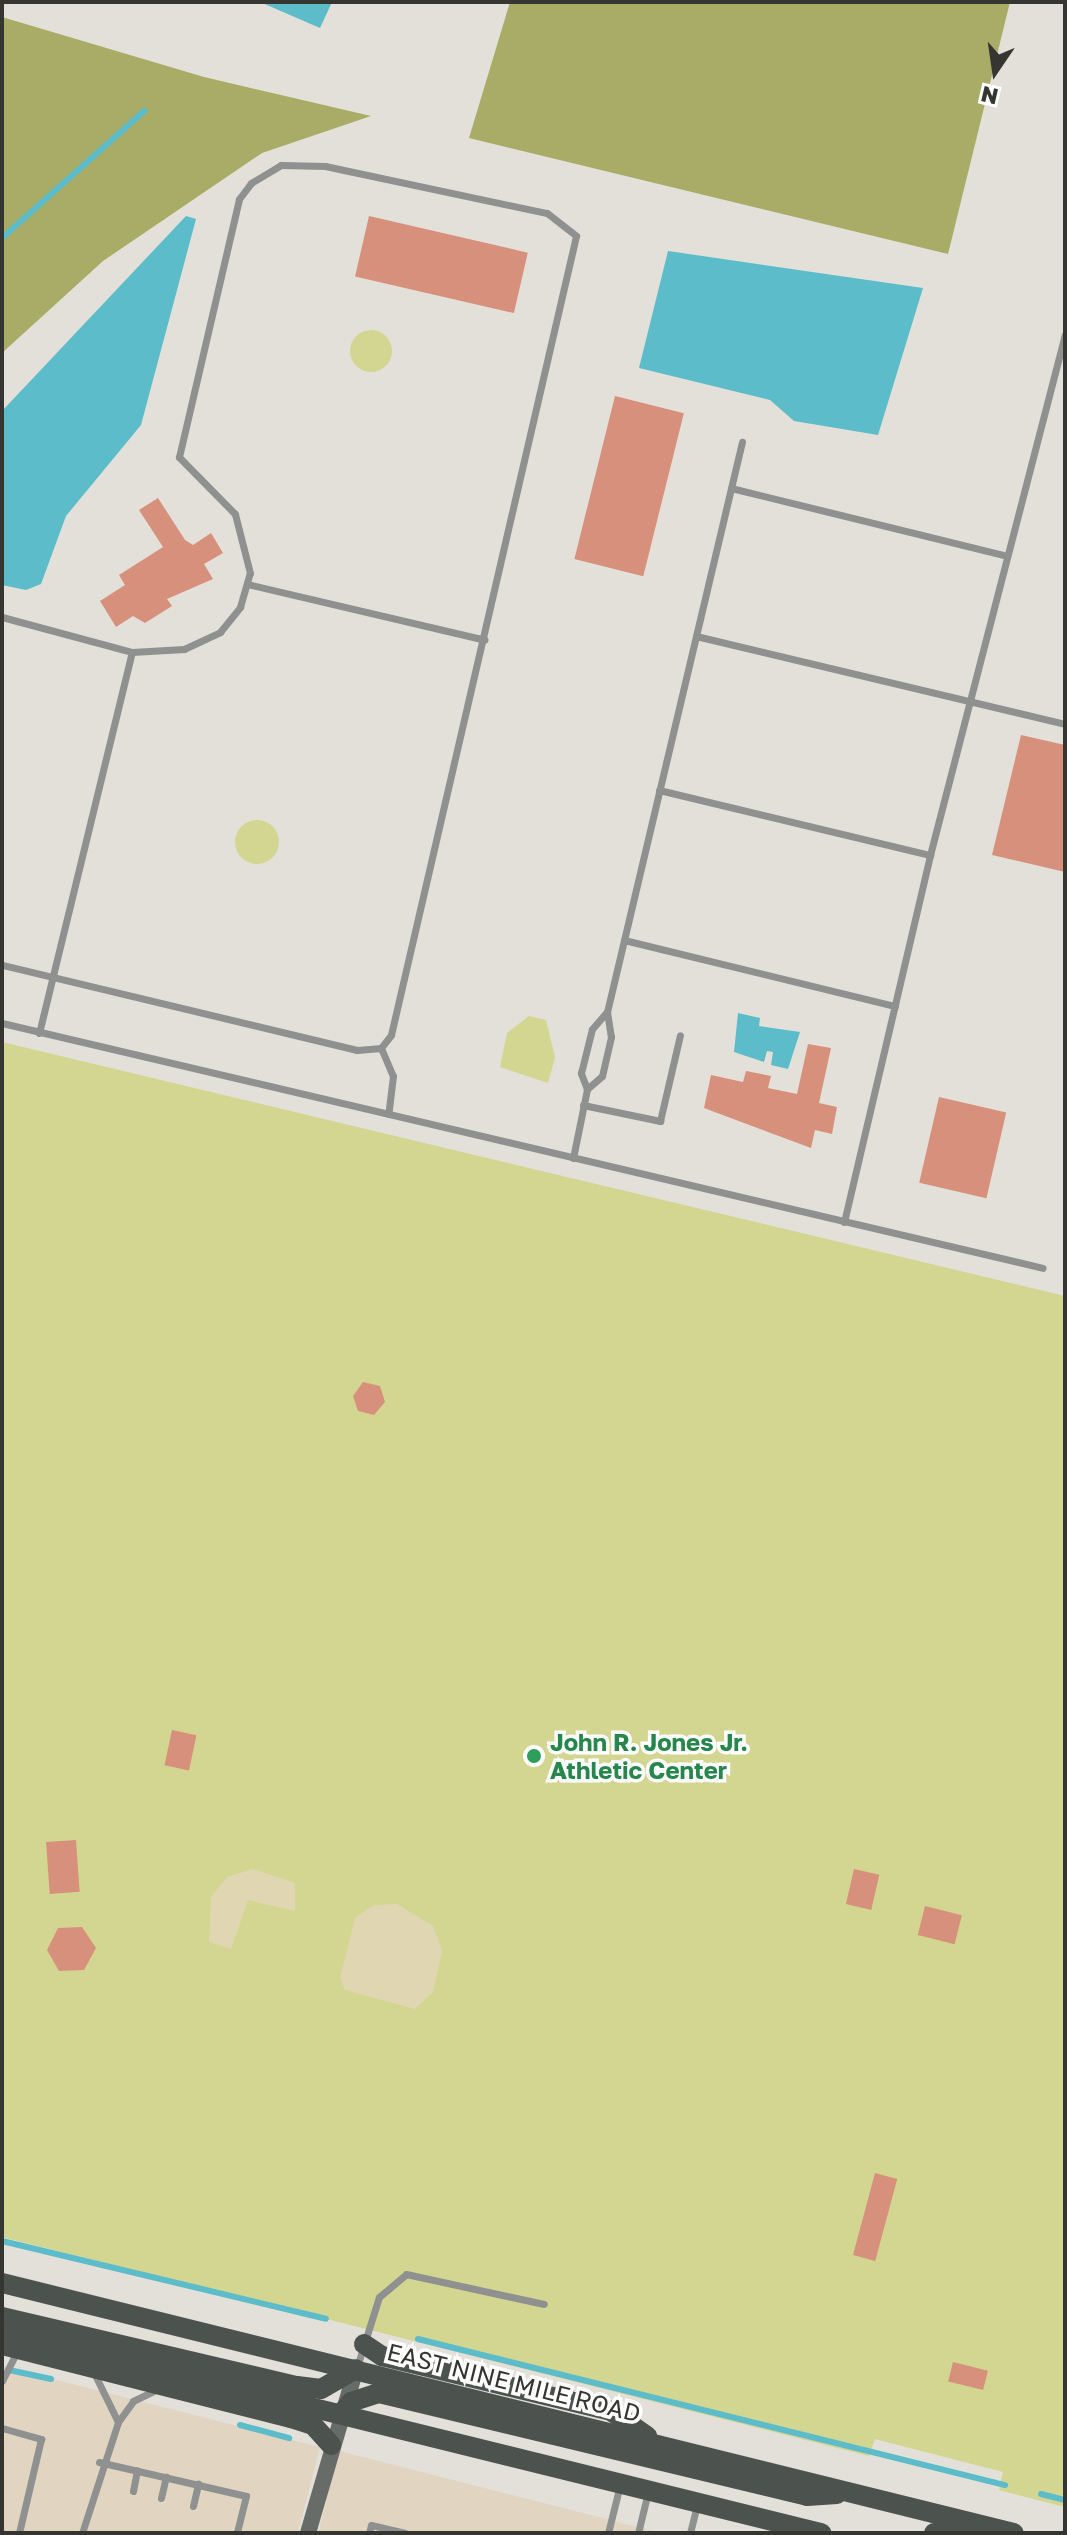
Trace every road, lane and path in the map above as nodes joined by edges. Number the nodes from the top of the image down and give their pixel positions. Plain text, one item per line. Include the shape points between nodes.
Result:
1 (1065, 334) edge
2 (742, 442) dead end
3 (731, 488) junction
4 (1004, 555) junction
5 (247, 584) junction
6 (2, 617) edge
7 (696, 636) junction
8 (485, 640) junction
9 (132, 652) junction
10 (966, 702) junction
11 (1065, 724) edge
12 (659, 790) junction
13 (930, 855) junction
14 (624, 940) junction
15 (2, 965) edge
16 (53, 977) junction
17 (895, 1006) junction
18 (607, 1012) junction
19 (2, 1023) edge
20 (39, 1033) junction
21 (680, 1035) dead end
22 (381, 1048) junction
23 (587, 1089) junction
24 (583, 1105) junction
25 (388, 1114) junction
26 (573, 1158) junction
27 (844, 1222) junction
28 (1043, 1268) dead end
29 (2, 2283) edge
30 (544, 2304) dead end
31 (2, 2317) edge
32 (2, 2331) edge
33 (364, 2344) junction
34 (10, 2347) edge
35 (89, 2367) junction
36 (356, 2369) junction
37 (2, 2381) edge
38 (164, 2386) junction
39 (341, 2414) junction
40 (118, 2422) junction
41 (2, 2428) edge
42 (331, 2445) junction
43 (661, 2445) junction
44 (99, 2462) junction
45 (137, 2470) junction
46 (166, 2477) junction
47 (620, 2483) junction
48 (198, 2484) junction
49 (648, 2490) junction
50 (133, 2491) dead end
51 (854, 2492) junction
52 (161, 2498) dead end
53 (697, 2502) junction
54 (193, 2506) dead end
55 (19, 2533) edge
56 (82, 2533) edge
57 (237, 2533) edge
58 (308, 2533) edge
59 (369, 2533) edge
60 (405, 2533) edge
61 (608, 2533) edge
62 (638, 2533) edge
63 (690, 2533) edge
64 (821, 2533) edge
65 (934, 2533) edge
66 (959, 2533) edge
67 (1014, 2533) edge

1 - 4 lane
2 - 3 lane
3 - 4 lane
3 - 7 lane
4 - 10 lane
5 - 8 lane
5 - 8 lane via 247,546 235,514 179,457 239,199 251,183 281,165 325,166 547,213 576,236 574,259
5 - 9 lane via 240,607 220,632 184,649
6 - 9 lane
7 - 10 lane
7 - 12 lane
8 - 22 lane via 391,1035
9 - 16 lane
10 - 11 lane
10 - 13 lane
12 - 13 lane
12 - 14 lane
13 - 17 lane
14 - 17 lane
14 - 18 lane
15 - 16 lane
16 - 20 lane
16 - 22 lane via 357,1050
17 - 27 lane
18 - 23 lane via 592,1029 581,1073
18 - 23 lane via 611,1037 602,1076
19 - 20 lane
20 - 25 lane
21 - 24 lane via 660,1121
22 - 25 lane via 393,1076
23 - 24 lane
24 - 26 lane
25 - 26 lane
26 - 27 lane
27 - 28 lane
29 - 36 main road, EAST NINE MILE ROAD
30 - 33 lane via 406,2274 379,2297
31 - 36 main road via 297,2386 321,2389
32 - 39 main road
33 - 36 lane
33 - 43 main road via 382,2356 611,2411
34 - 35 main road
34 - 37 lane
35 - 38 main road
35 - 40 lane
36 - 39 street
36 - 43 main road, EAST NINE MILE ROAD
38 - 40 lane via 133,2401
38 - 42 main road via 313,2425
39 - 42 street
39 - 47 main road
39 - 51 main road via 351,2402 379,2393 807,2496
40 - 44 lane
41 - 55 lane via 41,2439
42 - 58 street
43 - 51 main road, EAST NINE MILE ROAD
44 - 45 lane
44 - 56 lane
45 - 46 lane
45 - 50 lane
46 - 48 lane
46 - 52 lane
47 - 49 main road
47 - 61 lane
48 - 54 lane
48 - 57 lane via 246,2496
49 - 53 main road
49 - 62 lane
51 - 67 main road, EAST NINE MILE ROAD
53 - 63 lane
53 - 64 main road
59 - 60 lane via 371,2525
65 - 66 main road

